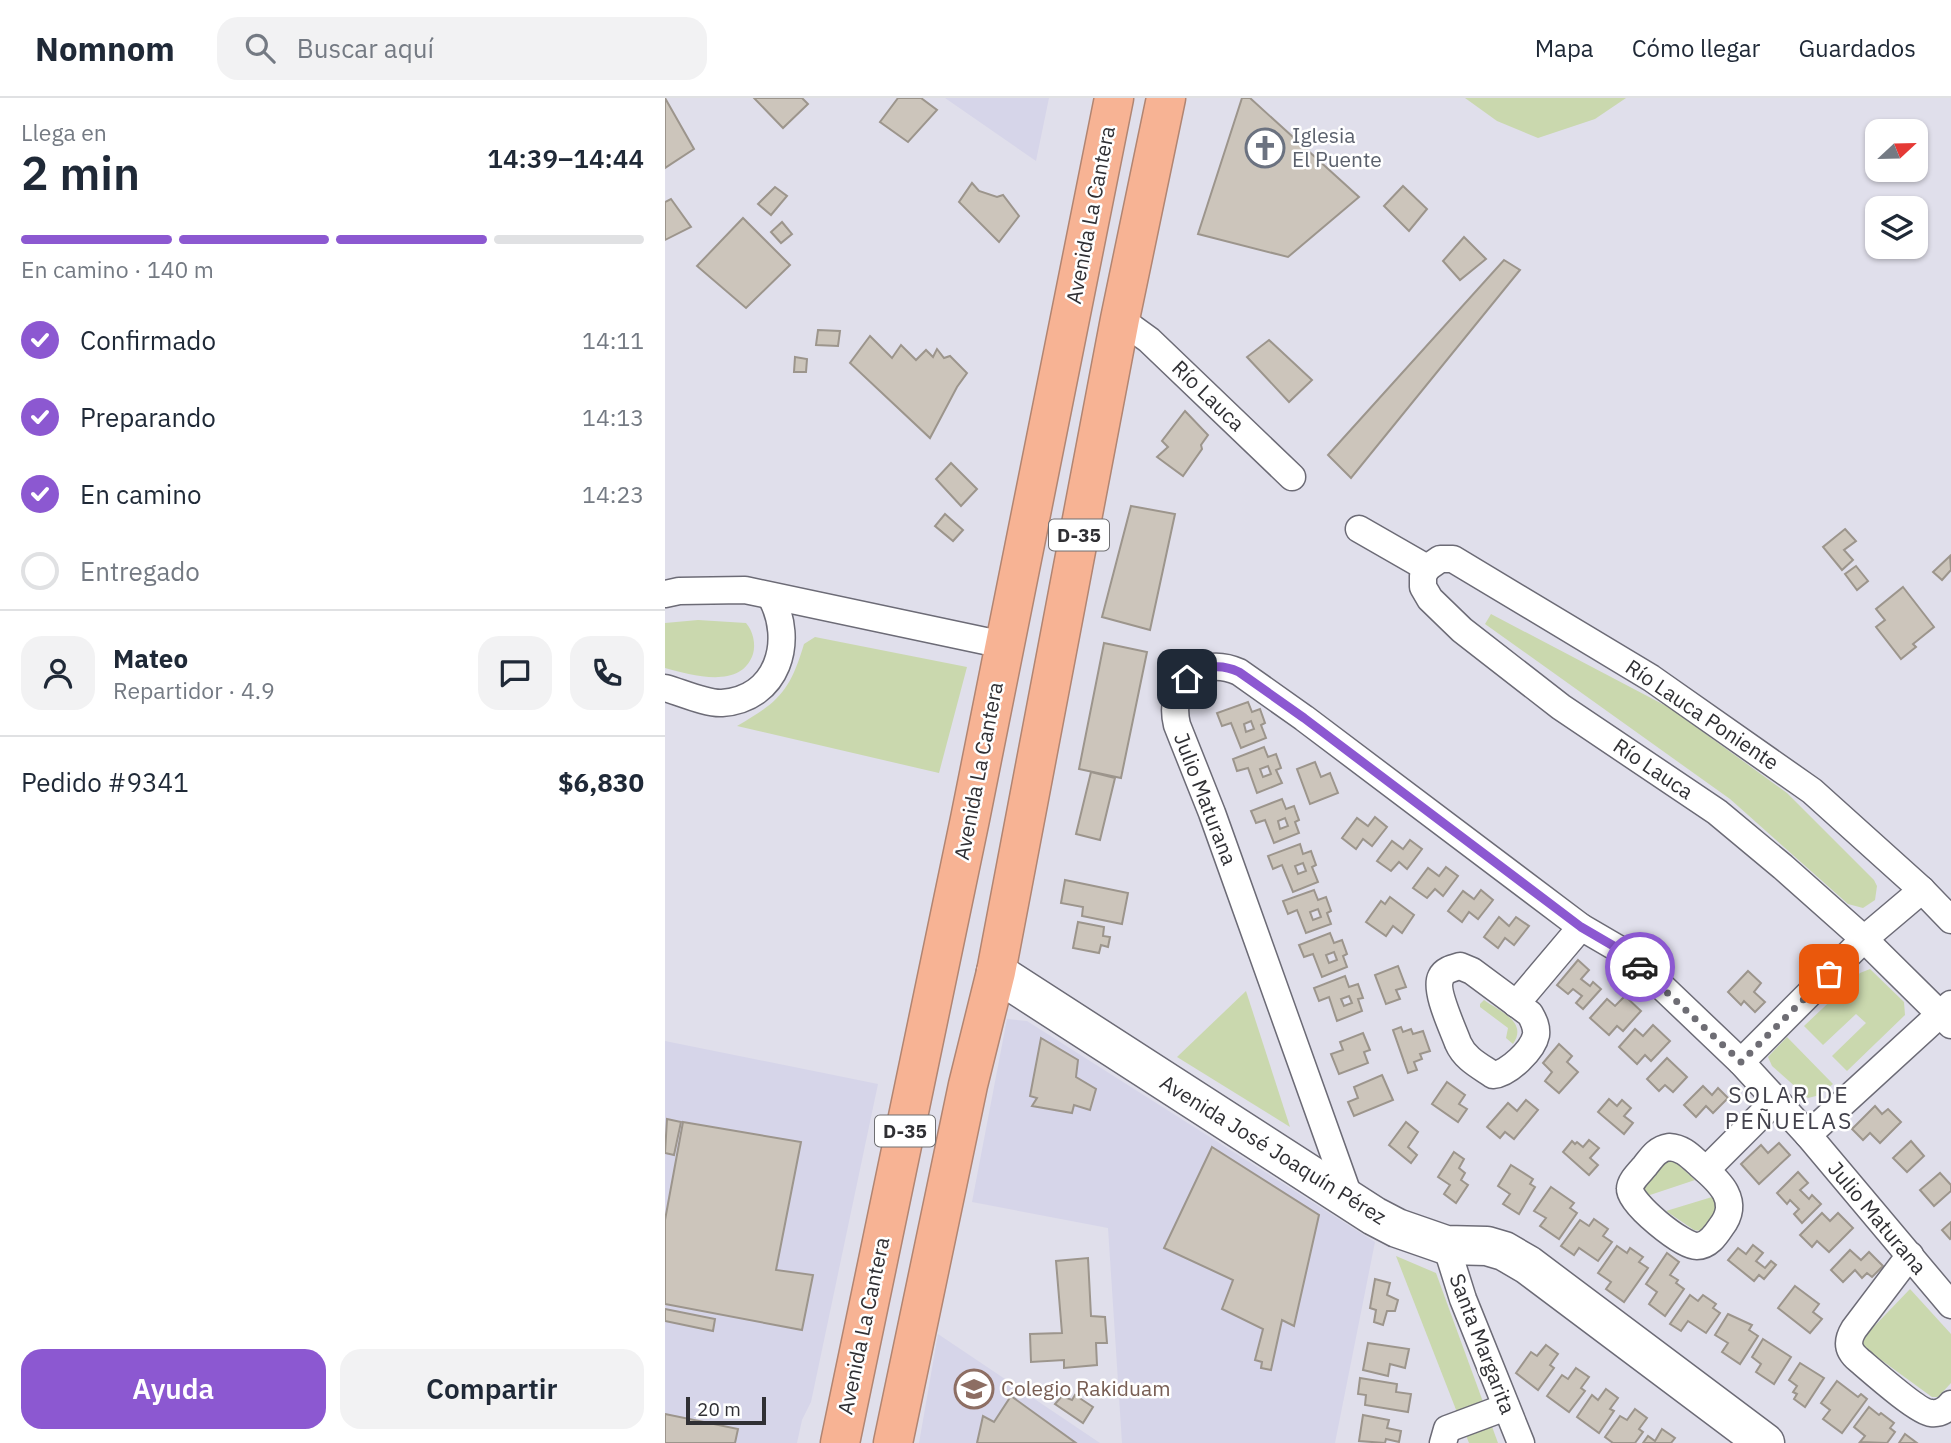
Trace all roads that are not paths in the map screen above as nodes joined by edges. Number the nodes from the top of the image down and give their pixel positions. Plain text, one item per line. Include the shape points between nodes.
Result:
1 (1114, 98) edge
2 (1166, 98) edge
3 (1120, 319) junction
4 (1292, 477) dead end
5 (1359, 529) dead end
6 (1427, 568) junction
7 (665, 594) edge
8 (771, 597) junction
9 (1004, 645) junction
10 (665, 688) edge
11 (970, 819) junction
12 (1922, 890) junction
13 (1951, 920) edge
14 (1581, 927) junction
15 (1864, 939) junction
16 (996, 972) junction
17 (1516, 1004) dead end
18 (1948, 1014) edge
19 (1741, 1062) junction
20 (1776, 1100) junction
21 (1808, 1135) junction
22 (1706, 1170) dead end
23 (1351, 1202) junction
24 (1446, 1245) junction
25 (1910, 1255) junction
26 (1951, 1305) edge
27 (1951, 1404) edge
28 (1506, 1406) junction
29 (841, 1443) edge
30 (893, 1443) edge
31 (1443, 1443) edge
32 (1521, 1443) edge
33 (1765, 1443) edge

1 - 9 highway, Avenida La Cantera / D-35
2 - 3 highway, D-35
3 - 4 street, Río Lauca via 1149,340
3 - 16 highway, D-35
5 - 6 street
6 - 12 street, Río Lauca Poniente via 1440,559 1453,559 1651,678 1812,791
6 - 15 street, Río Lauca via 1423,587 1462,630 1561,707 1717,812
7 - 8 street via 745,590
8 - 9 street
8 - 10 street via 783,640 775,669 757,690 719,704
9 - 11 highway, Avenida La Cantera / D-35
11 - 16 highway via 971,869 964,932 969,950
11 - 29 highway, Avenida La Cantera / D-35
12 - 13 street, Río Lauca Poniente
12 - 15 street
14 - 17 street
14 - 19 street, Julio Maturana via 1617,948
14 - 23 street, Julio Maturana via 1239,672 1207,667 1187,679 1175,700 1177,725
15 - 18 street, Río Lauca
15 - 19 street
16 - 23 main road, Avenida José Joaquín Pérez
16 - 30 highway, D-35
18 - 21 street
19 - 20 street, Julio Maturana
20 - 21 street, Julio Maturana
20 - 22 street
21 - 25 street, Julio Maturana
23 - 24 main road, Avenida José Joaquín Pérez via 1397,1228
24 - 28 street, Santa Margarita
24 - 33 main road, Avenida José Joaquín Pérez via 1487,1246 1528,1265
25 - 26 street, Julio Maturana
25 - 27 street via 1849,1336 1848,1344 1851,1354 1924,1411 1940,1412
28 - 31 street via 1447,1429
28 - 32 street, Santa Margarita

